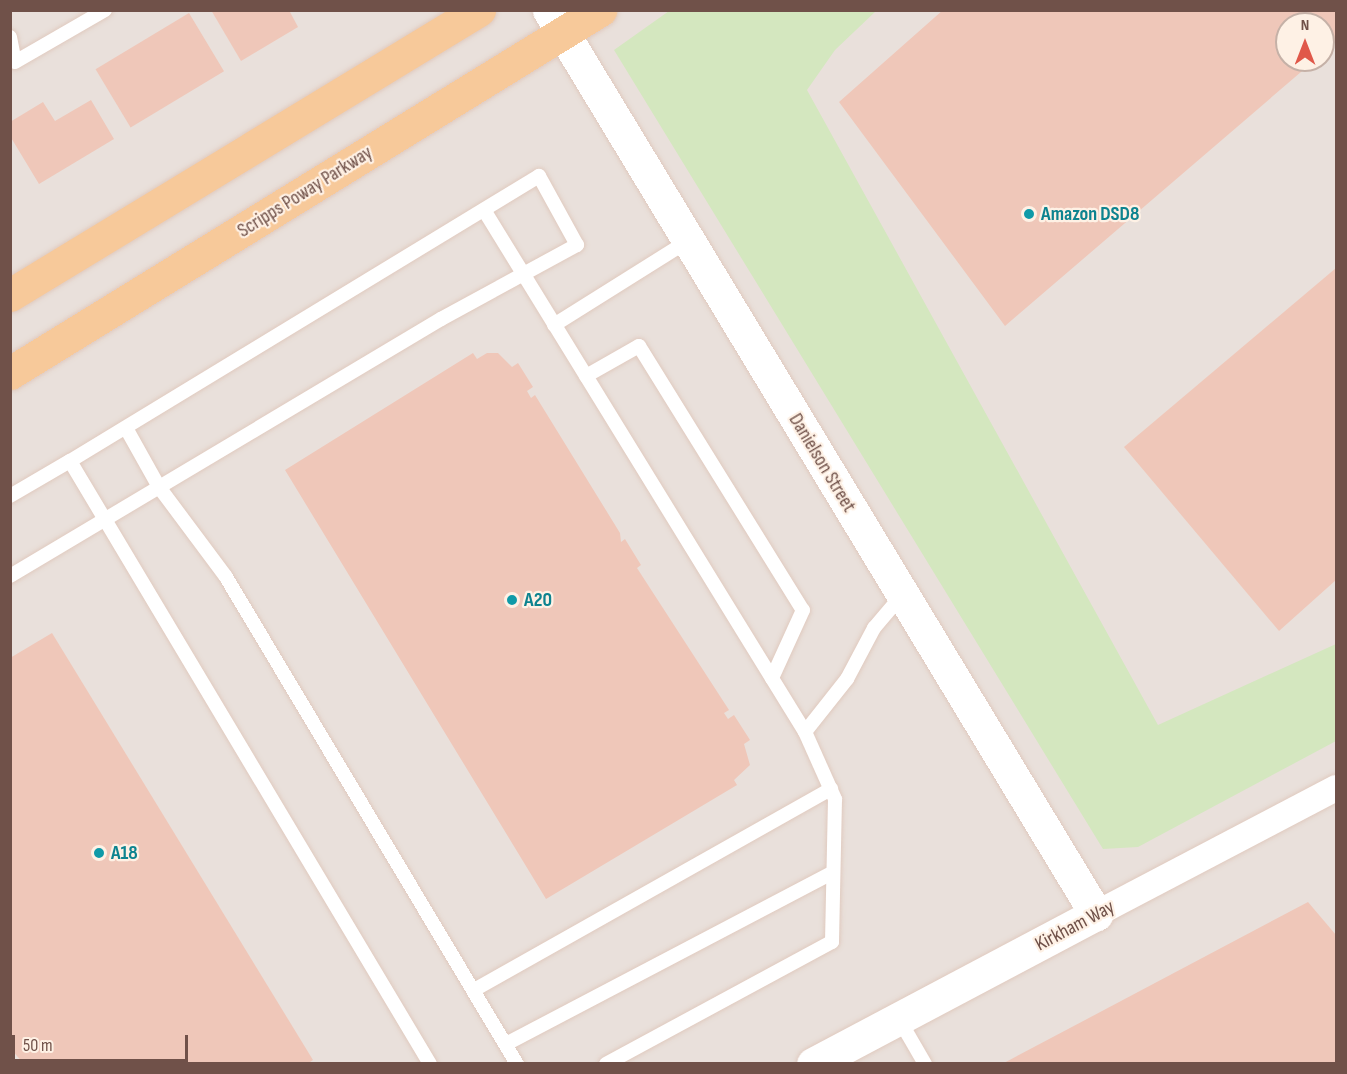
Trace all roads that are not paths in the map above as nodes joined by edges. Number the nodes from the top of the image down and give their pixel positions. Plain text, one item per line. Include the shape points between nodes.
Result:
1 (105, 10) edge
2 (479, 10) edge
3 (600, 10) edge
4 (556, 22) edge
5 (10, 38) edge
6 (484, 210) junction
7 (688, 241) junction
8 (523, 275) junction
9 (10, 295) edge
10 (554, 325) junction
11 (10, 373) edge
12 (586, 376) junction
13 (126, 428) junction
14 (70, 461) junction
15 (159, 487) junction
16 (10, 496) edge
17 (105, 519) junction
18 (10, 576) edge
19 (903, 596) junction
20 (772, 678) junction
21 (805, 732) junction
22 (1336, 788) edge
23 (831, 789) junction
24 (833, 872) junction
25 (1096, 914) junction
26 (474, 990) junction
27 (898, 1018) junction
28 (506, 1044) junction
29 (430, 1064) edge
30 (518, 1064) edge
31 (606, 1064) edge
32 (813, 1064) edge
33 (925, 1064) edge

1 - 5 lane via 15,62
2 - 9 main road
3 - 4 main road, Scripps Poway Parkway
4 - 7 main road, Danielson Street
4 - 11 main road, Scripps Poway Parkway
6 - 8 lane
6 - 8 lane via 540,176 577,245
6 - 13 lane
7 - 10 lane
7 - 19 main road, Danielson Street
8 - 10 lane
8 - 15 lane via 441,319
10 - 12 lane
12 - 20 lane
12 - 20 lane via 639,346 803,610
13 - 14 lane
13 - 15 lane
14 - 16 lane
14 - 17 lane
15 - 17 lane
15 - 26 lane via 226,577
17 - 18 lane
17 - 29 lane
19 - 21 lane via 874,628 847,679
19 - 25 main road, Danielson Street
20 - 21 lane
21 - 23 lane
22 - 25 street, Kirkham Way
23 - 24 lane via 835,799
23 - 26 lane
24 - 28 lane
24 - 31 lane via 832,942
25 - 27 main road, Kirkham Way
26 - 28 lane
27 - 32 main road, Kirkham Way
27 - 33 lane
28 - 30 lane

